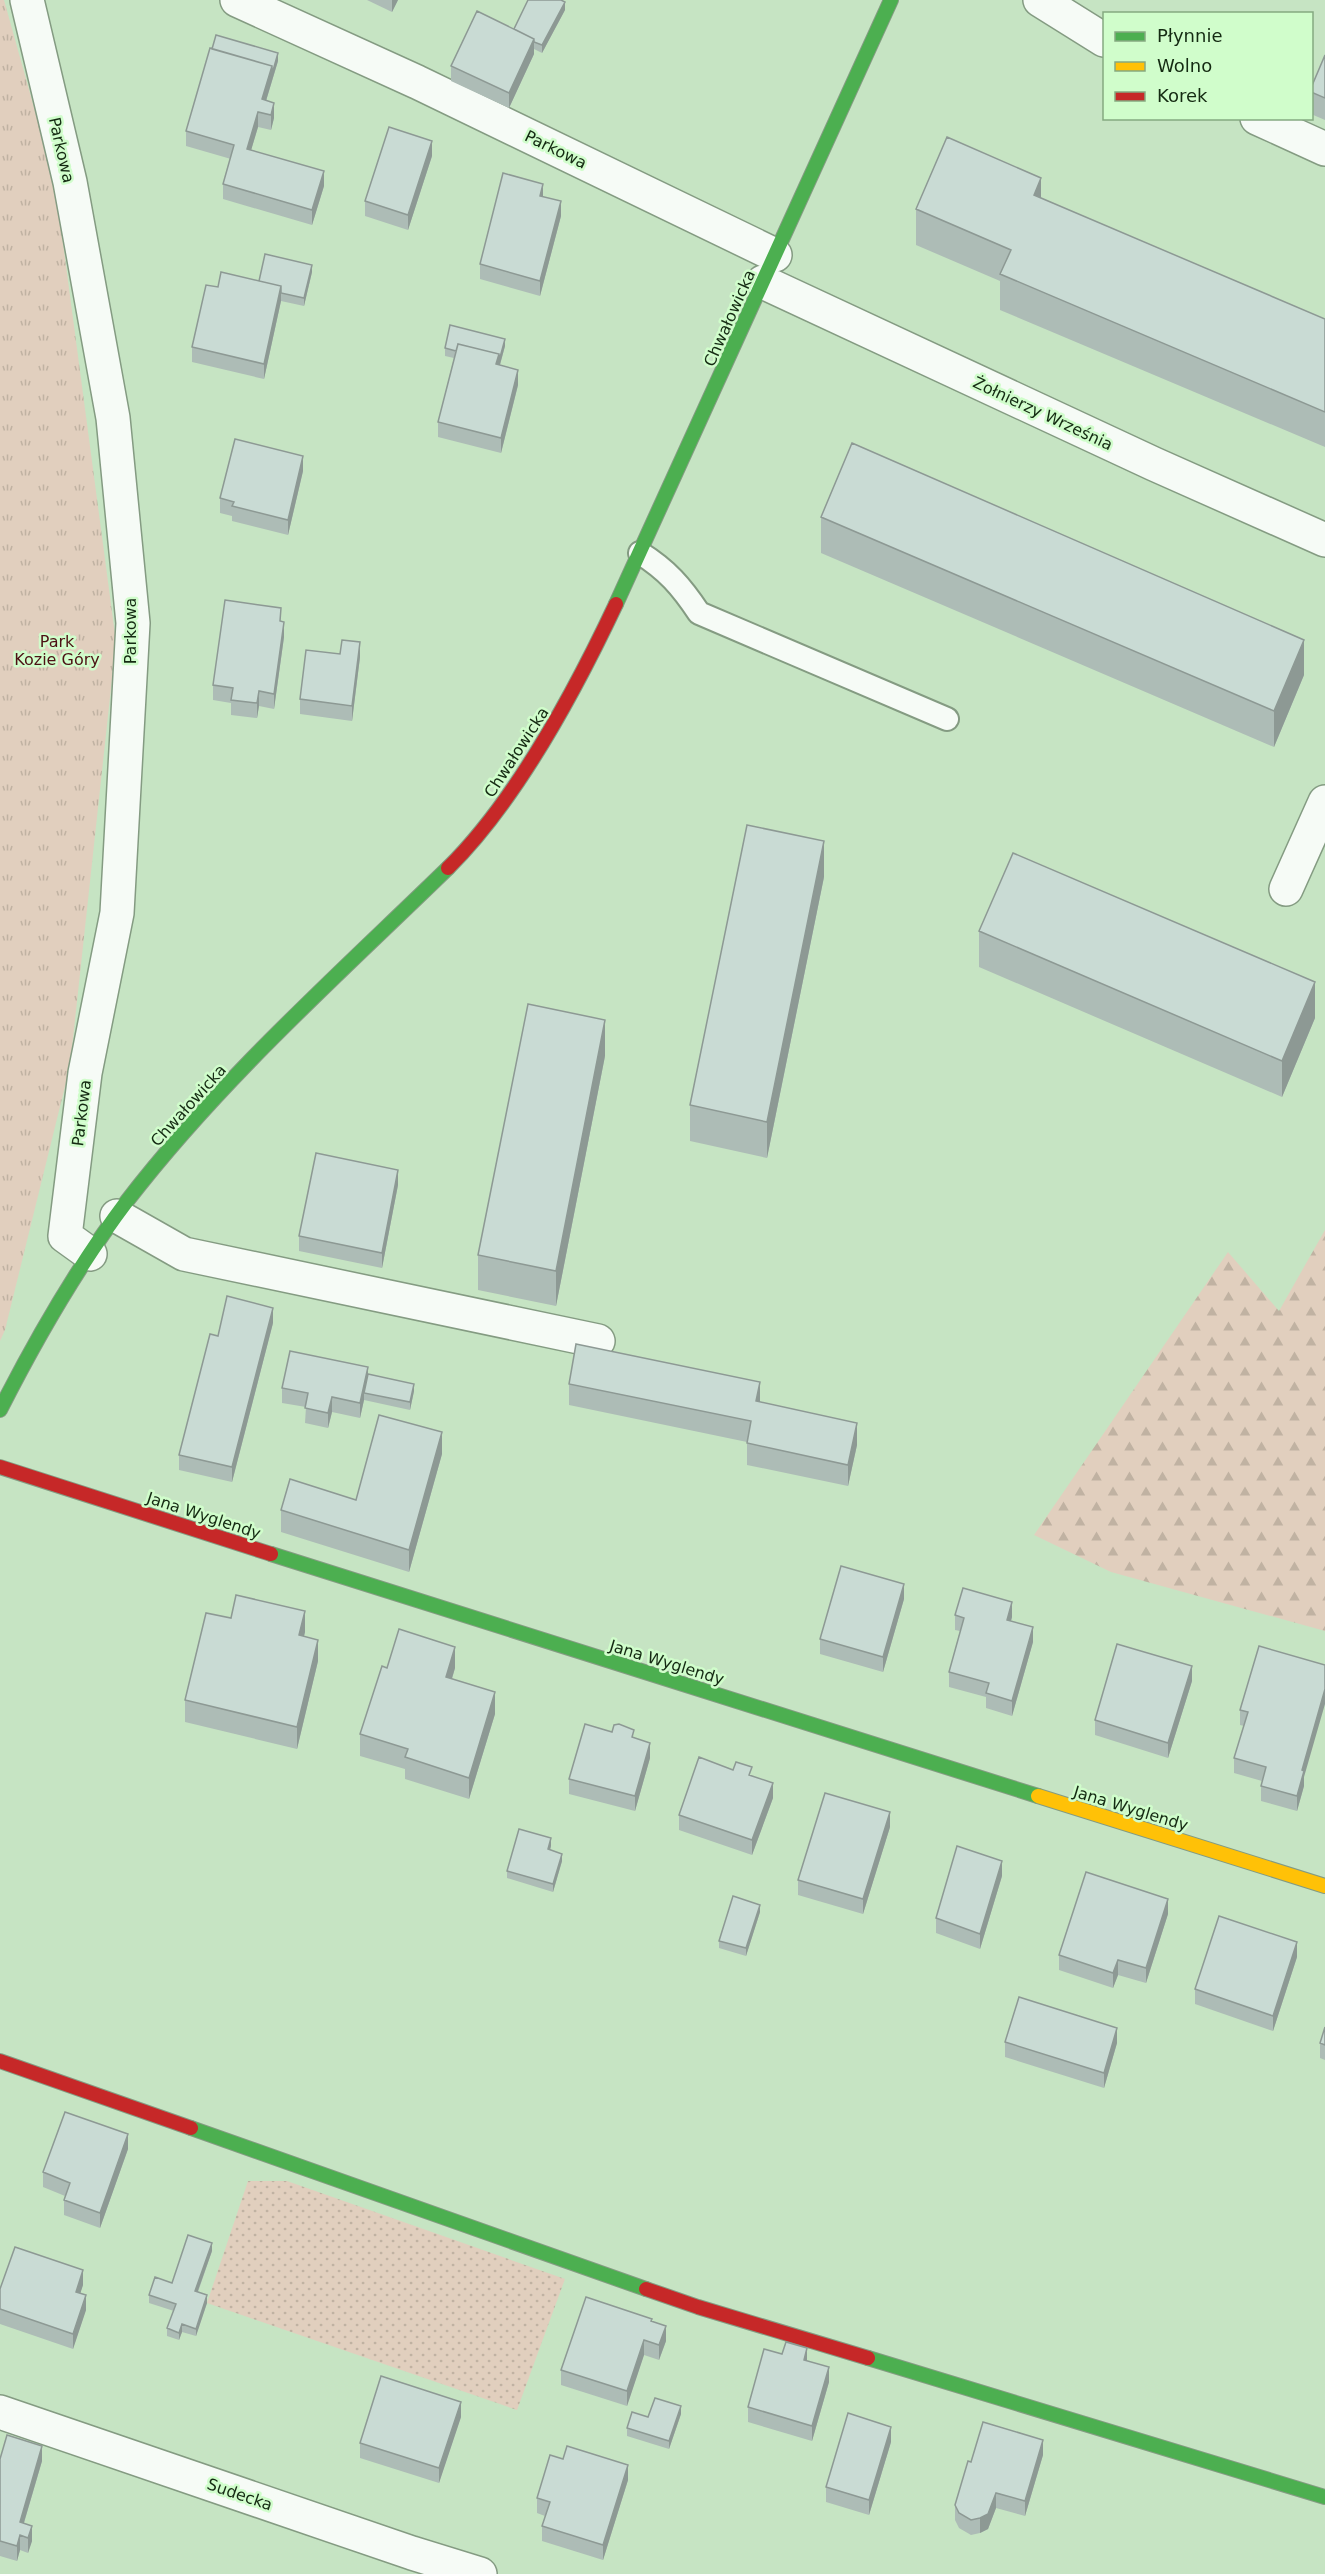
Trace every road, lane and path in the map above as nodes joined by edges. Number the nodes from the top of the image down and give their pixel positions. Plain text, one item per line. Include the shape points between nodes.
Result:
1 (27, 0) edge
2 (237, 0) edge
3 (891, 0) edge
4 (1040, 0) edge
5 (1103, 39) edge
6 (1261, 120) edge
7 (1325, 149) edge
8 (769, 268) junction
9 (1325, 540) edge
10 (640, 553) junction
11 (947, 719) dead end
12 (1325, 802) edge
13 (1286, 889) dead end
14 (117, 1216) junction
15 (90, 1254) junction
16 (598, 1341) dead end
17 (0, 1410) edge
18 (0, 1467) edge
19 (1325, 1886) edge
20 (0, 2061) edge
21 (0, 2412) edge
22 (1325, 2497) edge
23 (480, 2574) edge

1 - 15 street, Parkowa via 70,182 113,418 133,623 117,913 86,1073 65,1236
2 - 8 street, Parkowa via 417,82
3 - 8 street, Chwałowicka
4 - 5 street
6 - 7 street
8 - 9 street, Żołnierzy Września via 1134,455
8 - 10 street, Chwałowicka
10 - 11 lane via 678,583 699,613
10 - 14 street, Chwałowicka via 567,705 485,828 206,1108
12 - 13 street
14 - 15 street, Chwałowicka
14 - 16 street via 184,1254
15 - 17 street, Chwałowicka via 51,1314
18 - 19 street, Jana Wyglendy
20 - 22 street via 698,2307
21 - 23 street, Sudecka

